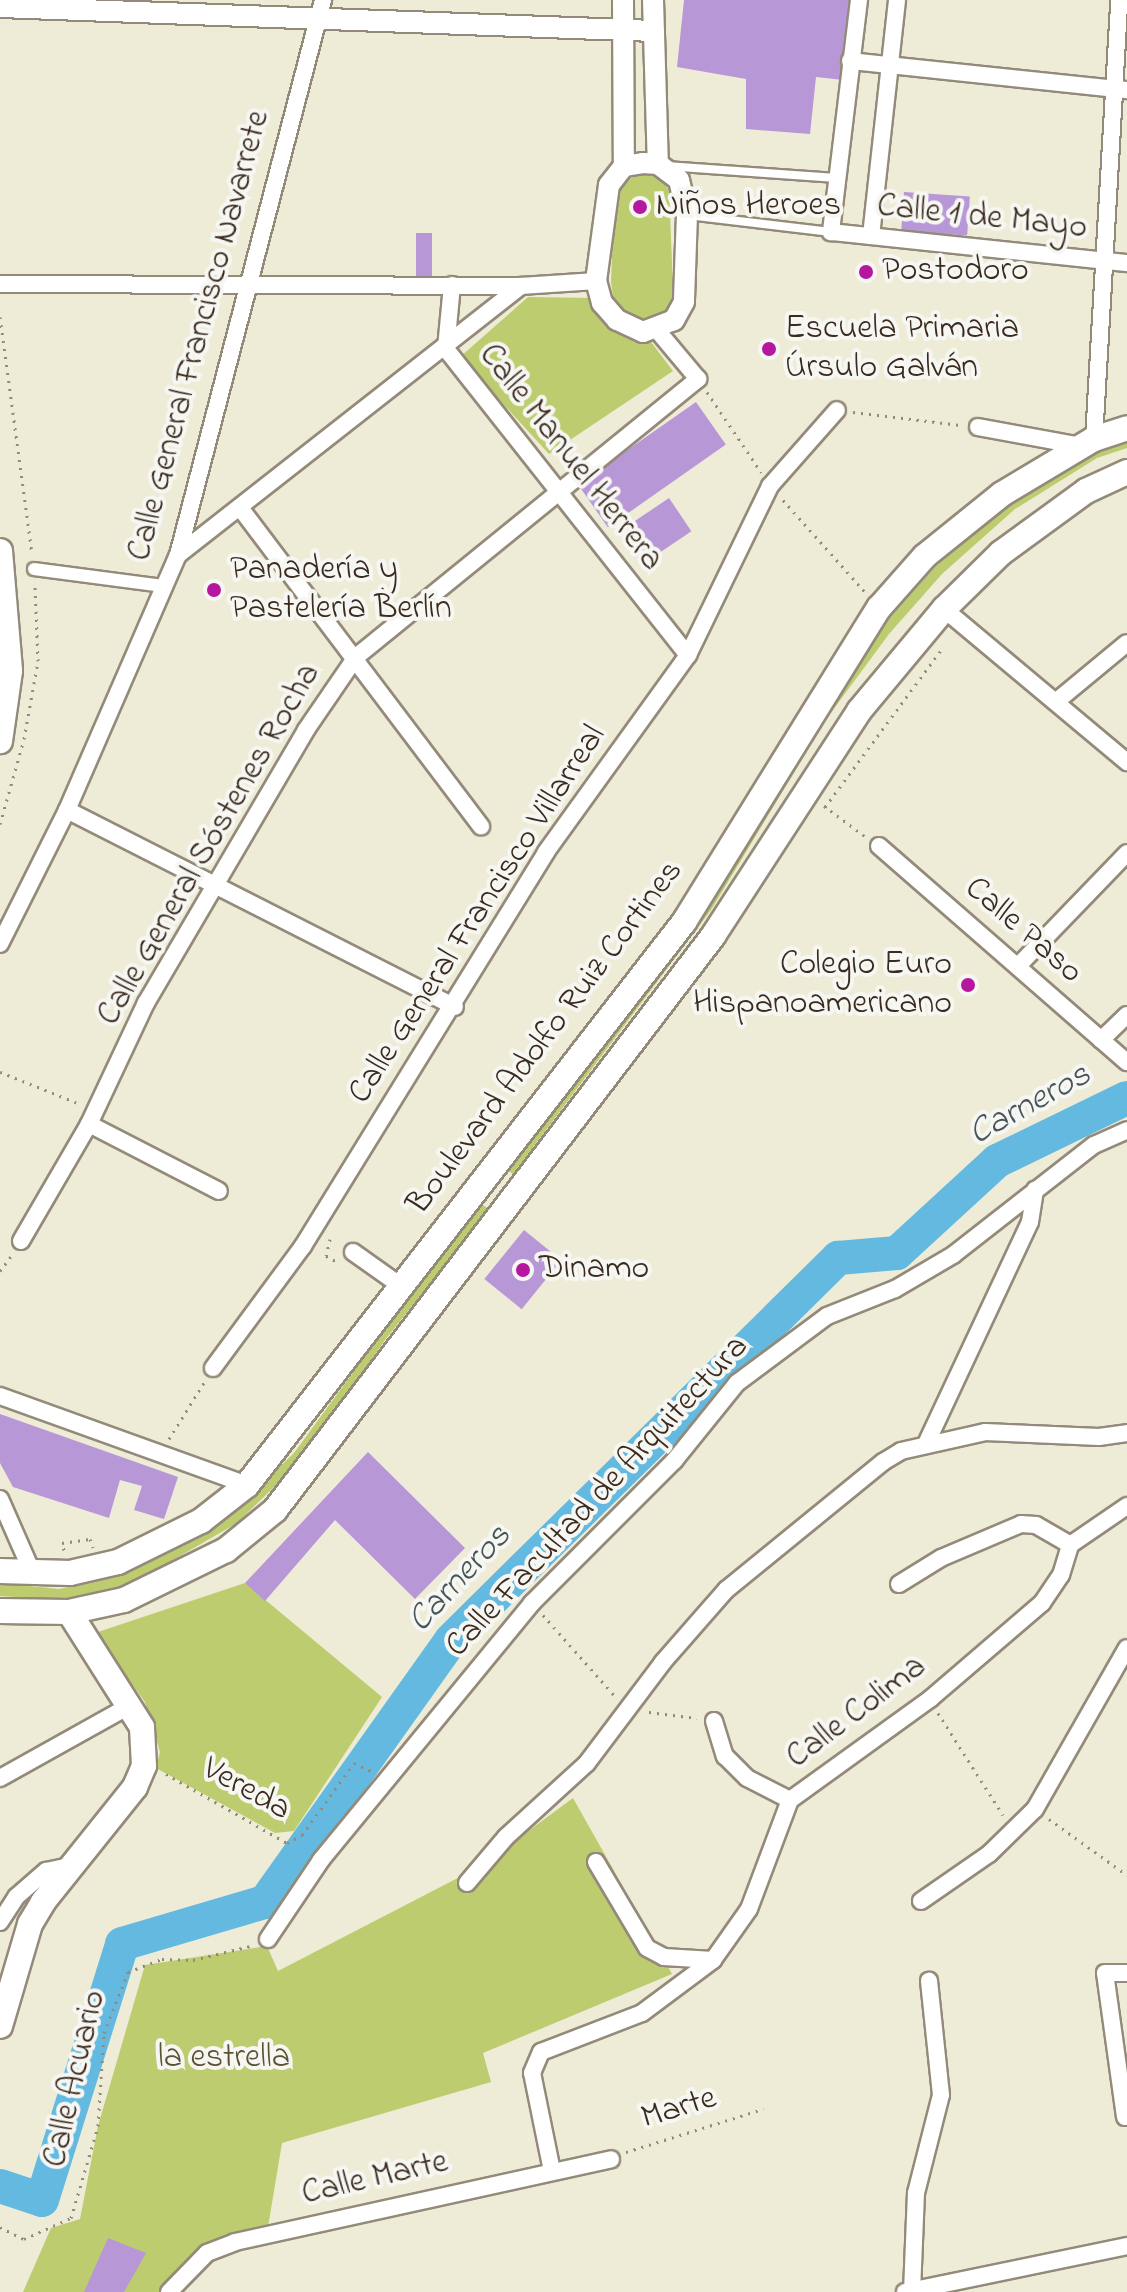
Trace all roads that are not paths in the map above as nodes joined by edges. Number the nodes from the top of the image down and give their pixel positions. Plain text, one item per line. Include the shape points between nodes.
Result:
1 (323, 0) edge
2 (623, 0) edge
3 (653, 0) edge
4 (859, 0) edge
5 (897, 0) edge
6 (1119, 0) edge
7 (56, 4) edge
8 (0, 7) edge
9 (316, 22) junction
10 (654, 31) junction
11 (624, 33) junction
12 (850, 61) junction
13 (888, 65) junction
14 (1120, 89) edge
15 (659, 165) junction
16 (624, 166) junction
17 (837, 178) junction
18 (687, 214) junction
19 (831, 232) junction
20 (871, 236) junction
21 (1101, 262) junction
22 (1127, 263) edge
23 (596, 281) junction
24 (0, 284) edge
25 (452, 285) junction
26 (521, 286) junction
27 (247, 287) junction
28 (657, 330) junction
29 (446, 349) junction
30 (837, 410) road end
31 (978, 427) road end
32 (1127, 428) edge
33 (1088, 442) junction
34 (1127, 472) edge
35 (558, 489) junction
36 (241, 509) junction
37 (0, 551) edge
38 (178, 555) junction
39 (34, 569) dead end
40 (163, 586) junction
41 (944, 609) junction
42 (1127, 643) edge
43 (688, 655) junction
44 (356, 657) junction
45 (1058, 700) junction
46 (0, 741) edge
47 (1127, 762) edge
48 (67, 810) junction
49 (481, 826) dead end
50 (879, 846) road end
51 (1127, 853) edge
52 (218, 888) junction
53 (0, 944) edge
54 (1018, 966) junction
55 (455, 1007) junction
56 (1127, 1015) edge
57 (1101, 1040) junction
58 (1127, 1062) edge
59 (89, 1124) junction
60 (1127, 1130) edge
61 (481, 1179) junction
62 (1035, 1189) junction
63 (219, 1191) dead end
64 (514, 1203) junction
65 (21, 1241) dead end
66 (353, 1252) road end
67 (401, 1286) junction
68 (213, 1368) road end
69 (0, 1396) edge
70 (1127, 1433) edge
71 (926, 1444) junction
72 (247, 1485) junction
73 (0, 1499) edge
74 (1127, 1506) edge
75 (1070, 1545) junction
76 (0, 1571) edge
77 (33, 1574) junction
78 (899, 1584) dead end
79 (0, 1611) edge
80 (69, 1612) junction
81 (1127, 1648) edge
82 (129, 1706) junction
83 (714, 1721) road end
84 (0, 1778) edge
85 (790, 1800) junction
86 (596, 1862) dead end
87 (75, 1864) junction
88 (467, 1883) dead end
89 (921, 1901) dead end
90 (0, 1922) edge
91 (268, 1939) road end
92 (713, 1960) junction
93 (1127, 1973) edge
94 (929, 1981) dead end
95 (0, 2026) edge
96 (1125, 2117) dead end
97 (611, 2159) road end
98 (552, 2171) junction
99 (1127, 2246) edge
100 (169, 2292) edge
101 (910, 2292) edge

1 - 9 street, Calle General Francisco Navarrete
2 - 11 street
3 - 10 street
4 - 12 street
5 - 13 street
6 - 14 street
7 - 8 street
7 - 9 street
9 - 11 street
9 - 27 street, Calle General Francisco Navarrete
10 - 11 street
10 - 15 street
11 - 16 street
12 - 13 street
12 - 17 street
13 - 14 street
13 - 20 street
14 - 21 street
15 - 16 street
15 - 17 lane
15 - 18 street via 679,180
16 - 23 street via 609,185 603,208
17 - 19 street
18 - 19 lane, Calle 1 de Mayo
18 - 28 street via 684,302 674,320
19 - 20 street, Calle 1 de Mayo
20 - 21 street, Calle 1 de Mayo
21 - 22 street, Calle 1 de Mayo
21 - 33 street
23 - 26 street
23 - 28 street via 602,303 617,320 643,332
24 - 27 street
25 - 26 street
25 - 27 street
25 - 29 street, Calle Manuel Herrera
26 - 29 street
27 - 38 street, Calle General Francisco Navarrete
28 - 35 street, Calle General Sóstenes Rocha via 698,379
29 - 35 street, Calle Manuel Herrera
29 - 36 street
30 - 43 street, Calle General Francisco Villarreal via 770,486
31 - 33 street
32 - 33 main road, Boulevard Adolfo Ruiz Cortines
33 - 61 main road, Boulevard Adolfo Ruiz Cortines via 1002,494 925,556 879,608 684,922
34 - 41 main road, Boulevard Adolfo Ruiz Cortines via 1086,491 1001,553
35 - 43 street, Calle Manuel Herrera
35 - 44 street, Calle General Sóstenes Rocha
36 - 38 street
36 - 44 street
37 - 46 main road via 10,671
38 - 40 street, Calle General Francisco Navarrete
39 - 40 street
40 - 48 street, Calle General Francisco Navarrete
41 - 45 street
41 - 64 main road, Boulevard Adolfo Ruiz Cortines via 859,711 713,936
42 - 45 street
43 - 55 street, Calle General Francisco Villarreal via 546,852
44 - 49 street
44 - 52 street, Calle General Sóstenes Rocha via 306,730
45 - 47 street
48 - 52 street
48 - 53 street, Calle General Francisco Navarrete
50 - 54 street, Calle Paso
51 - 54 street
52 - 55 street
52 - 59 street, Calle General Sóstenes Rocha via 146,1003
54 - 57 street, Calle Paso
55 - 68 street, Calle General Francisco Villarreal via 303,1246
56 - 57 street
57 - 58 street, Calle Paso
59 - 63 street
59 - 65 street, Calle General Sóstenes Rocha
60 - 62 street, Calle Facultad de Arquitectura via 1094,1145
61 - 64 main road
61 - 67 main road, Boulevard Adolfo Ruiz Cortines
62 - 71 street via 1030,1222
62 - 91 street, Calle Facultad de Arquitectura via 953,1255 895,1289 827,1316 737,1383 674,1461 532,1603 339,1837
64 - 80 main road, Boulevard Adolfo Ruiz Cortines via 275,1510 226,1550 179,1577 124,1600
66 - 67 street
67 - 72 main road, Boulevard Adolfo Ruiz Cortines
69 - 72 street
70 - 71 street via 1099,1437 985,1432
71 - 88 street via 883,1462 726,1590 626,1708 587,1763 506,1837
72 - 77 main road, Boulevard Adolfo Ruiz Cortines via 201,1521 118,1562
73 - 77 street
74 - 75 street
75 - 78 street via 1036,1525 1021,1524 941,1558
75 - 85 street, Calle Colima via 1061,1575 1042,1603 930,1699
76 - 77 main road, Boulevard Adolfo Ruiz Cortines
79 - 80 main road, Boulevard Adolfo Ruiz Cortines
80 - 82 main road
81 - 89 street via 1035,1809
82 - 84 street
82 - 87 main road via 142,1727 144,1766 135,1787
83 - 85 street via 725,1756 747,1778
85 - 92 street, Calle Colima via 749,1909
86 - 92 street via 647,1948 664,1957
87 - 90 street via 46,1871 16,1897
87 - 95 main road via 30,1924
92 - 98 street, Calle Colima via 642,2013 541,2052 534,2060
93 - 96 street via 1105,1973
94 - 101 street via 941,2095 937,2128 916,2193
97 - 98 street, Calle Marte
98 - 100 street, Calle Marte via 235,2242 207,2253
99 - 101 street

